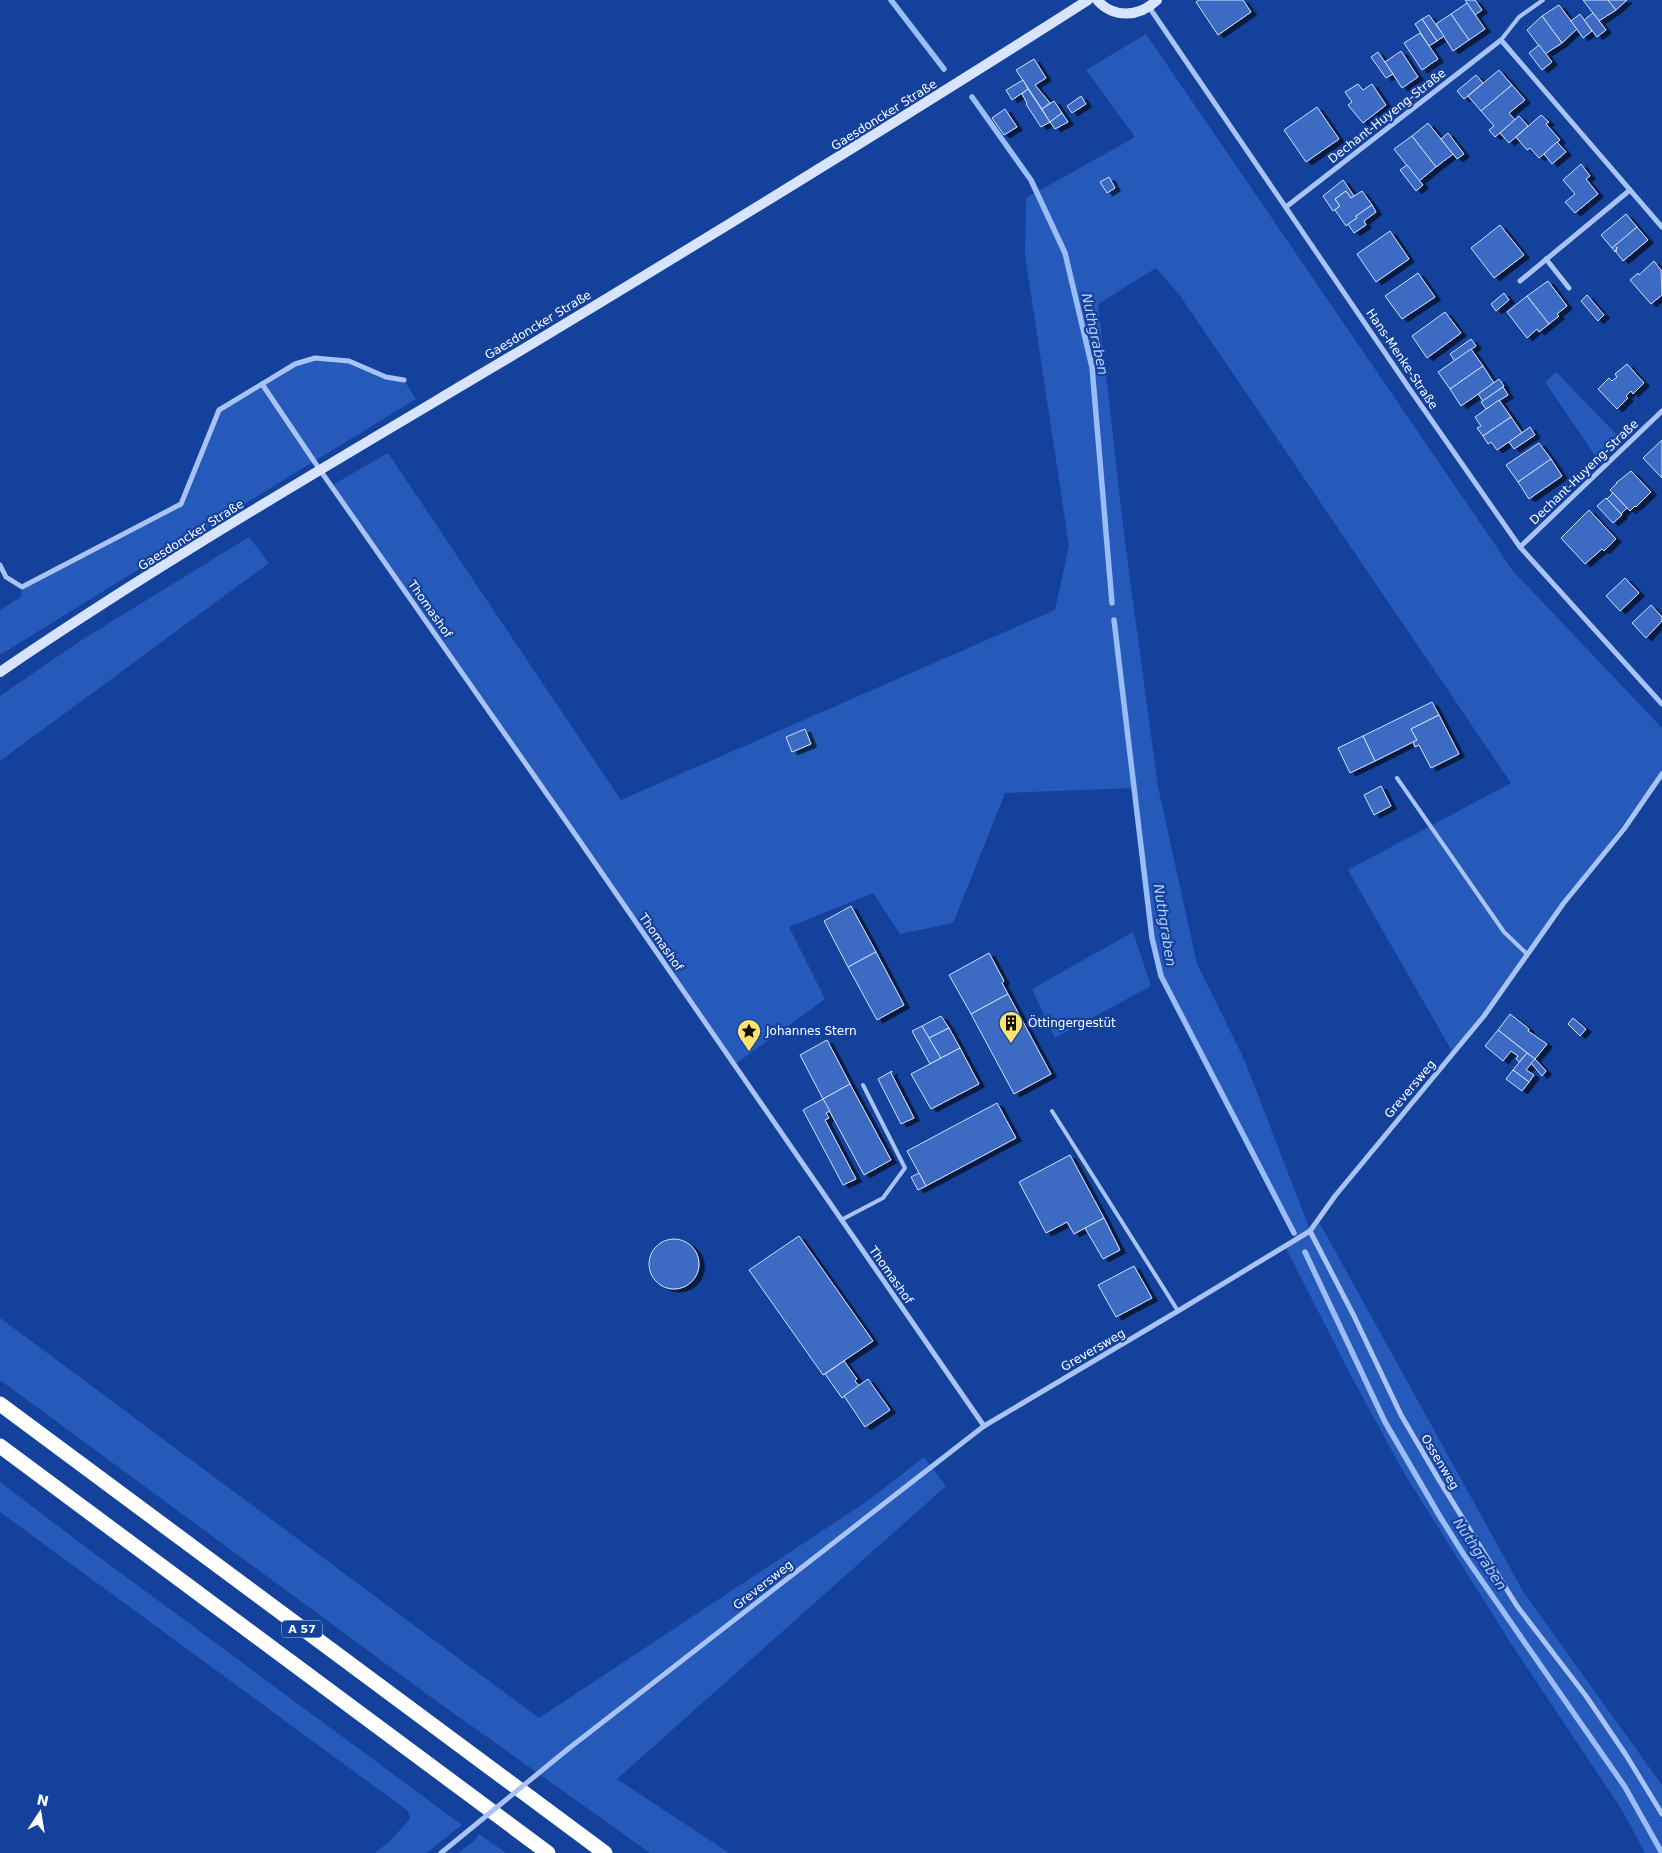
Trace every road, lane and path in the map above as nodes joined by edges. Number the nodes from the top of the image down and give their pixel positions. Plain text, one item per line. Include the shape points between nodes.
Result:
1 (1088, 0) edge
2 (1097, 0) edge
3 (1543, 0) edge
4 (1153, 3) edge
5 (1501, 40) junction
6 (1630, 190) junction
7 (1286, 207) junction
8 (1662, 227) edge
9 (1546, 259) junction
10 (1520, 281) dead end
11 (1569, 288) dead end
12 (404, 380) dead end
13 (262, 384) junction
14 (1662, 411) edge
15 (320, 470) junction
16 (1520, 547) junction
17 (0, 565) edge
18 (0, 672) edge
19 (1662, 704) edge
20 (1662, 774) edge
21 (1398, 778) dead end
22 (1527, 954) junction
23 (863, 1084) dead end
24 (1052, 1111) dead end
25 (841, 1220) junction
26 (1310, 1231) junction
27 (1178, 1311) junction
28 (0, 1404) edge
29 (984, 1426) junction
30 (0, 1446) edge
31 (1662, 1814) edge
32 (440, 1853) edge
33 (548, 1853) edge
34 (605, 1853) edge

1 - 15 main road, Gaesdoncker Straße via 701,242
2 - 4 main road via 1113,12 1126,14 1138,13
3 - 5 lane, Dechant-Huyeng-Straße via 1519,17
4 - 7 street, Hans-Menke-Straße
5 - 6 street
5 - 7 street, Dechant-Huyeng-Straße
6 - 8 street
6 - 9 street
7 - 16 street, Hans-Menke-Straße
9 - 10 street
9 - 11 street
12 - 13 street via 386,377 349,361 315,358 295,364
13 - 15 street, Thomashof
13 - 17 street via 219,410 181,504 22,587 6,577
14 - 16 street, Dechant-Huyeng-Straße
15 - 18 main road, Gaesdoncker Straße via 74,622
15 - 25 street, Thomashof
16 - 19 street, Hans-Menke-Straße
20 - 22 street, Greversweg via 1624,829
21 - 22 lane via 1504,932
22 - 26 street, Greversweg via 1484,1016 1335,1196
23 - 25 lane via 904,1168 884,1198
24 - 27 lane
25 - 29 street, Thomashof
26 - 27 street, Greversweg
26 - 31 street, Ossenweg via 1401,1415 1438,1480 1518,1606 1586,1696
27 - 29 street, Greversweg
28 - 34 highway, A 57
29 - 32 street, Greversweg, bridge via 568,1749
30 - 33 highway, A 57

